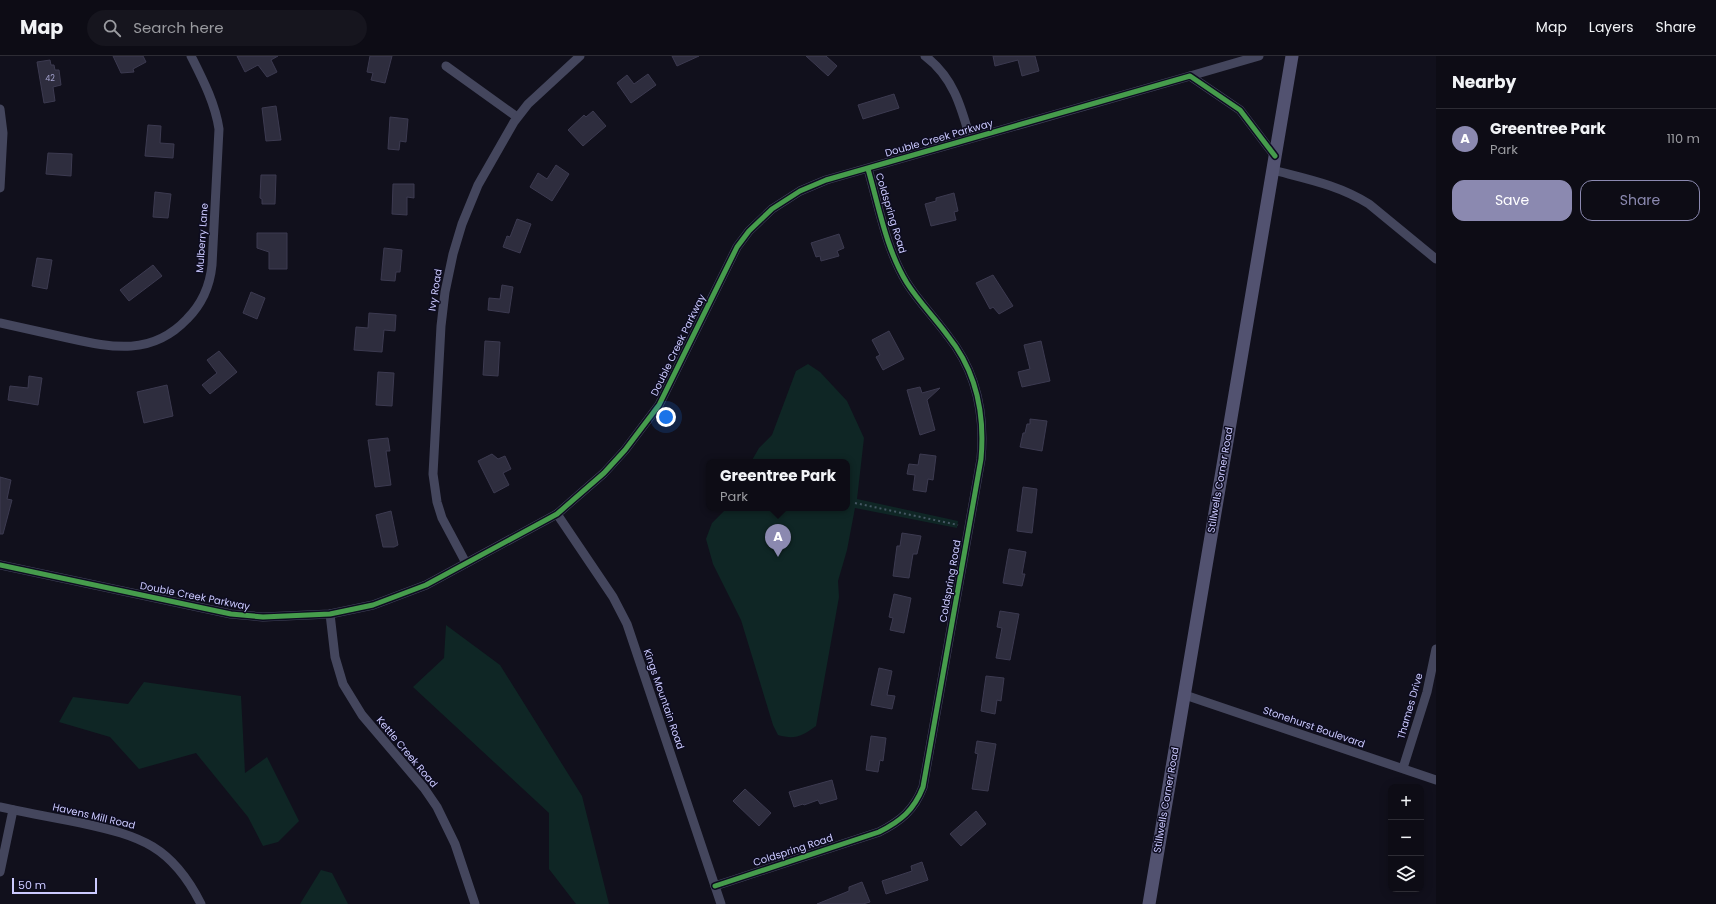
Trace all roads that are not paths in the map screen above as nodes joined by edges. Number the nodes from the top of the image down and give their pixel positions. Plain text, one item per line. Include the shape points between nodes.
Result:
1 (191, 56) edge
2 (580, 56) edge
3 (925, 56) edge
4 (1259, 56) edge
5 (1292, 56) edge
6 (446, 66) dead end
7 (1190, 76) junction
8 (0, 109) edge
9 (517, 117) junction
10 (970, 138) junction
11 (1275, 156) junction
12 (868, 169) junction
13 (1273, 170) junction
14 (0, 188) edge
15 (1436, 259) edge
16 (0, 324) edge
17 (557, 514) junction
18 (466, 563) junction
19 (0, 565) edge
20 (330, 614) junction
21 (1436, 649) edge
22 (1184, 695) junction
23 (1402, 768) junction
24 (1436, 780) edge
25 (0, 807) edge
26 (13, 810) junction
27 (0, 872) edge
28 (715, 886) junction
29 (201, 904) edge
30 (475, 904) edge
31 (721, 904) edge
32 (1148, 904) edge

1 - 16 street, Mulberry Lane via 211,97 219,129 212,265 209,282 198,306 184,323 166,336 144,345 126,348 104,346
2 - 9 street, Ivy Road
3 - 10 street via 949,80 958,96
4 - 7 street, Double Creek Parkway
5 - 11 street, Stillwells Corner Road
6 - 9 street
7 - 10 street, Double Creek Parkway
7 - 11 street via 1240,110
8 - 14 street via 3,133
9 - 18 street, Ivy Road via 478,185 462,224 451,262 442,320 435,492 444,523
10 - 12 street, Double Creek Parkway
11 - 13 street, Stillwells Corner Road
12 - 17 street, Double Creek Parkway via 826,180 800,191 772,209 749,231 728,262 659,405 609,467
12 - 28 street, Coldspring Road via 888,240 899,268 917,298 958,350 976,387 981,416 981,459 923,787 908,814 893,825
13 - 15 street via 1329,184 1358,197
13 - 22 street, Stillwells Corner Road
17 - 18 street, Double Creek Parkway
17 - 28 street, Kings Mountain Road via 613,597 627,624
18 - 20 street, Double Creek Parkway via 406,593 373,605
19 - 20 street, Double Creek Parkway via 231,614 263,617
20 - 30 street, Kettle Creek Road via 335,657 342,684 362,715 424,788 437,808 455,844
21 - 23 street, Thames Drive via 1425,699
22 - 23 street, Stonehurst Boulevard
22 - 32 street, Stillwells Corner Road
23 - 24 street, Stonehurst Boulevard
25 - 26 street, Havens Mill Road
26 - 27 street
26 - 29 street, Havens Mill Road via 112,830 140,839 173,862
28 - 31 street, Kings Mountain Road

